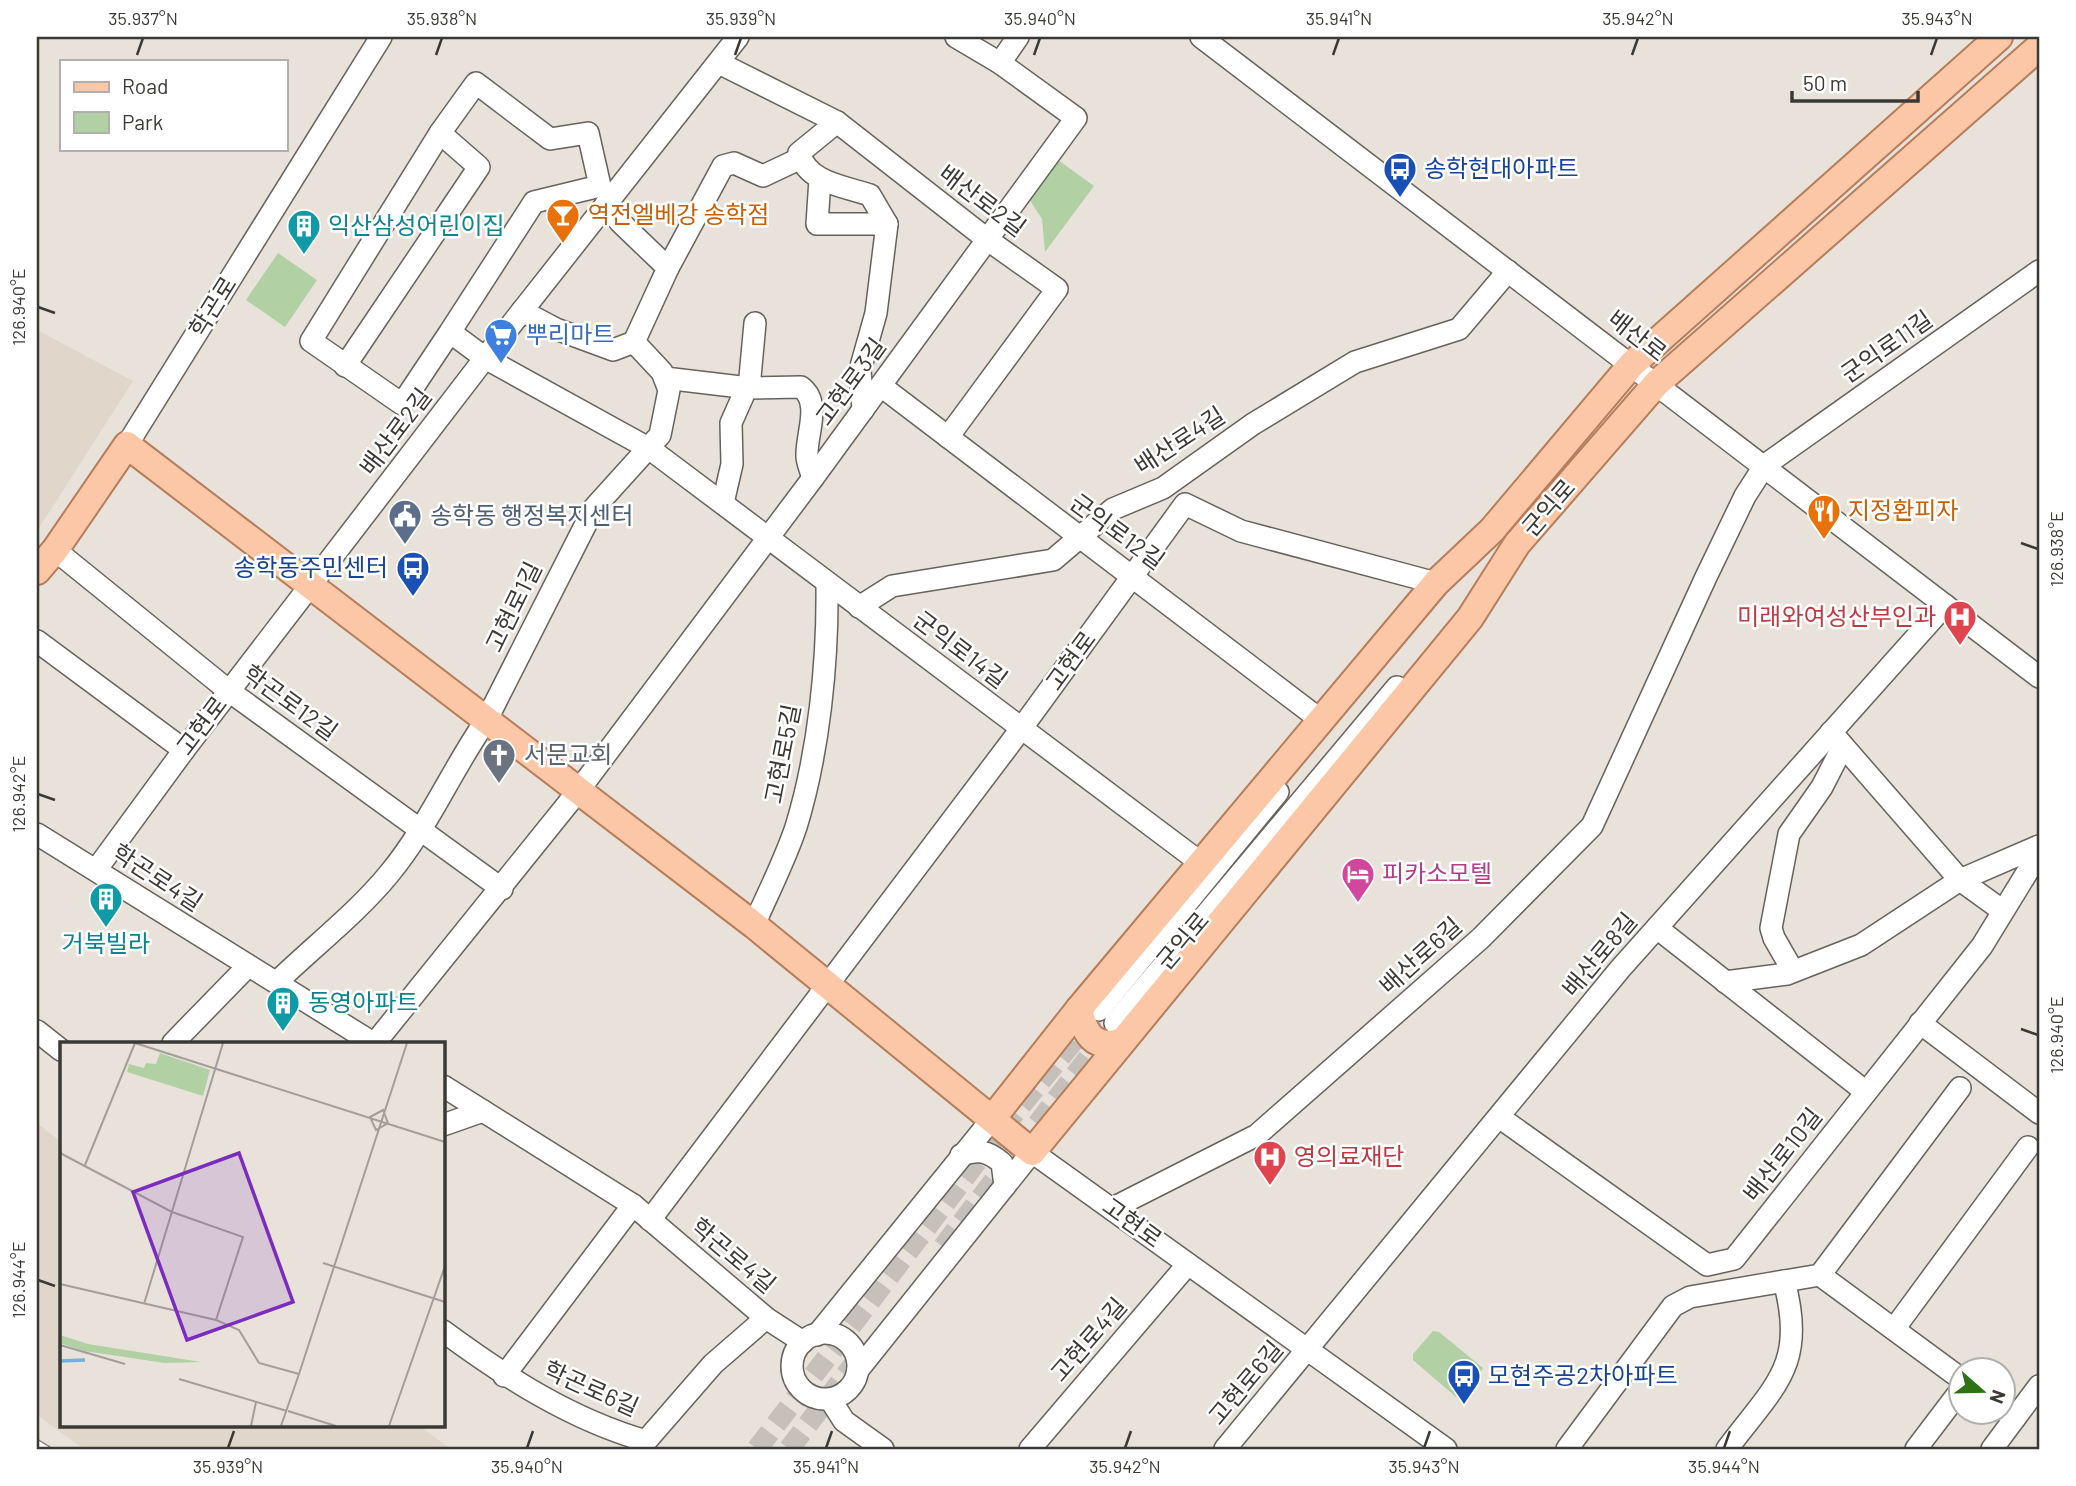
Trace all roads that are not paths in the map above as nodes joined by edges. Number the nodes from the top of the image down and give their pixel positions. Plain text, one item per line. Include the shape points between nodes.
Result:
1 (381, 37) edge
2 (738, 37) edge
3 (956, 37) edge
4 (1018, 37) edge
5 (1201, 37) edge
6 (1999, 37) edge
7 (2039, 47) edge
8 (719, 63) junction
9 (1000, 63) junction
10 (837, 122) junction
11 (440, 133) junction
12 (801, 158) junction
13 (820, 179) junction
14 (606, 204) junction
15 (887, 225) junction
16 (988, 240) junction
17 (668, 268) junction
18 (1508, 271) junction
19 (2039, 271) edge
20 (522, 311) junction
21 (755, 323) dead end
22 (450, 332) junction
23 (634, 342) junction
24 (485, 358) junction
25 (1632, 364) junction
26 (345, 366) junction
27 (665, 378) junction
28 (1656, 384) junction
29 (881, 386) junction
30 (745, 388) junction
31 (863, 410) junction
32 (948, 437) junction
33 (127, 445) junction
34 (650, 449) junction
35 (1765, 466) junction
36 (813, 478) junction
37 (723, 503) junction
38 (1492, 530) junction
39 (767, 536) junction
40 (1079, 537) junction
41 (55, 550) junction
42 (37, 571) edge
43 (1133, 575) junction
44 (1436, 583) junction
45 (827, 584) junction
46 (313, 586) junction
47 (1945, 605) junction
48 (859, 607) junction
49 (37, 641) edge
50 (2039, 677) edge
51 (229, 691) junction
52 (487, 719) junction
53 (1322, 721) junction
54 (1021, 729) junction
55 (1837, 739) junction
56 (184, 750) junction
57 (579, 790) junction
58 (421, 829) junction
59 (37, 834) edge
60 (2039, 846) edge
61 (2039, 853) edge
62 (1201, 863) junction
63 (96, 870) junction
64 (1960, 880) junction
65 (502, 889) junction
66 (2003, 911) junction
67 (754, 925) junction
68 (1657, 928) junction
69 (247, 967) junction
70 (1793, 971) junction
71 (277, 982) junction
72 (1725, 982) junction
73 (828, 985) junction
74 (1103, 1021) junction
75 (1920, 1023) junction
76 (37, 1031) edge
77 (174, 1042) edge
78 (372, 1042) edge
79 (375, 1042) edge
80 (60, 1050) edge
81 (444, 1087) edge
82 (1959, 1088) dead end
83 (1866, 1092) junction
84 (483, 1111) junction
85 (2039, 1113) edge
86 (1499, 1118) junction
87 (992, 1119) junction
88 (444, 1125) edge
89 (2028, 1147) dead end
90 (1032, 1152) junction
91 (961, 1155) junction
92 (1005, 1186) junction
93 (633, 1205) junction
94 (1113, 1208) junction
95 (650, 1220) junction
96 (1188, 1264) junction
97 (1820, 1275) junction
98 (1784, 1281) junction
99 (766, 1318) junction
100 (1894, 1329) junction
101 (444, 1332) edge
102 (810, 1338) junction
103 (1308, 1349) junction
104 (1946, 1367) edge
105 (858, 1370) junction
106 (504, 1376) junction
107 (2039, 1386) edge
108 (830, 1399) junction
109 (2016, 1407) edge
110 (1946, 1410) edge
111 (2003, 1426) edge
112 (883, 1449) edge
113 (1030, 1449) edge
114 (1225, 1449) edge
115 (1446, 1449) edge
116 (1567, 1449) edge
117 (1727, 1449) edge
118 (1916, 1449) edge
119 (1992, 1449) edge

1 - 33 street, 학곤로
2 - 8 street, 배산로2길
3 - 9 street, 고현로3길
4 - 9 street
5 - 18 street, 배산로
6 - 25 main road, 군익로
7 - 28 main road, 군익로
8 - 10 street, 배산로2길
8 - 14 street, 배산로2길
9 - 16 street, 고현로3길 via 1076,118
10 - 12 street via 799,153
10 - 16 street, 배산로2길
11 - 22 street via 475,83 550,139 589,133 600,186 534,202
11 - 26 street via 311,341
11 - 26 street via 479,167
12 - 13 street via 804,168
12 - 17 street via 763,176 734,163 723,166
13 - 15 street via 870,195
13 - 15 street via 817,224
14 - 17 street
14 - 20 street, 배산로2길
15 - 31 street via 876,313 860,370
16 - 29 street, 고현로3길
16 - 32 street, 배산로2길 via 1057,289
17 - 23 street
18 - 25 street, 배산로
18 - 40 street, 배산로4길 via 1459,330 1355,362 1253,424 1163,488 1113,509
19 - 35 street, 군익로11길
20 - 23 street via 556,330 613,349
20 - 24 street, 배산로2길
21 - 30 street
22 - 24 street, 군익로14길
22 - 26 street via 402,404
23 - 27 street
24 - 34 street, 군익로14길
24 - 46 street, 배산로2길
25 - 28 street, 배산로
25 - 38 main road, 군익로
27 - 30 street
27 - 34 street, 고현로1길 via 669,390 666,409 660,435
28 - 35 street, 배산로
28 - 74 main road, 군익로 via 1517,544 1469,618
29 - 31 street, 고현로3길
29 - 32 street, 군익로12길
30 - 36 street via 801,387 808,392 813,412 807,458
30 - 37 street via 731,423 732,464
31 - 36 street, 고현로3길
32 - 40 street, 군익로12길
33 - 41 main road, 학곤로
33 - 46 main road, 고현로
34 - 37 street, 군익로14길
34 - 52 street, 고현로1길 via 594,508
35 - 47 street, 배산로
35 - 94 street, 배산로6길 via 1745,496 1592,826 1481,938 1257,1135
36 - 39 street, 고현로3길
37 - 39 street, 군익로14길
38 - 44 main road
38 - 74 street, 군익로
39 - 45 street, 군익로14길
39 - 57 street, 고현로3길
40 - 43 street, 군익로12길
40 - 48 street, 배산로4길 via 1053,560 892,586
41 - 42 main road, 학곤로
41 - 51 street, 학곤로12길
43 - 44 street, 고현로 via 1185,504 1241,531
43 - 53 street, 군익로12길
43 - 54 street, 고현로
44 - 53 main road
45 - 48 street, 군익로14길
45 - 67 street, 고현로5길 via 828,648 796,827
46 - 51 street, 고현로
46 - 52 main road, 고현로
47 - 50 street, 배산로
47 - 55 street, 배산로8길
48 - 54 street, 군익로14길
49 - 56 street
51 - 56 street, 고현로
51 - 58 street, 학곤로12길
52 - 57 main road, 고현로
52 - 58 street
53 - 62 main road
54 - 62 street, 군익로14길
54 - 73 street, 고현로
55 - 64 street
55 - 68 street, 배산로8길
55 - 70 street via 1822,787 1789,834 1786,847 1771,928
56 - 63 street, 고현로
57 - 65 street
57 - 67 main road, 고현로
58 - 65 street, 학곤로12길
58 - 71 street via 388,875
59 - 63 street, 학곤로4길
60 - 64 street
61 - 66 street, 배산로10길
62 - 74 main road
63 - 69 street, 학곤로4길
64 - 66 street
64 - 70 street via 1861,945
65 - 79 street
66 - 75 street, 배산로10길 via 1982,946
67 - 73 main road, 고현로
68 - 72 street
68 - 86 street, 배산로8길
69 - 71 street, 학곤로4길
69 - 77 street
70 - 72 street
71 - 78 street, 학곤로4길
72 - 83 street
73 - 87 main road, 고현로
73 - 95 street, 고현로
74 - 87 main road
74 - 90 main road
75 - 83 street, 배산로10길
75 - 85 street
76 - 80 street
81 - 84 street, 학곤로4길
82 - 97 street
83 - 86 street, 배산로10길 via 1734,1259 1707,1265
84 - 88 street
84 - 93 street, 학곤로4길
86 - 103 street, 배산로8길
87 - 90 main road, 고현로
87 - 91 street
89 - 100 street
90 - 92 street
90 - 94 street, 고현로
91 - 92 street via 990,1152 1002,1163
91 - 102 street
92 - 105 street
93 - 95 street, 학곤로4길
93 - 106 street
94 - 96 street, 고현로
95 - 99 street, 학곤로4길
96 - 103 street, 고현로
96 - 113 street, 고현로4길
97 - 98 street
97 - 100 street
98 - 116 street via 1690,1297 1673,1306
98 - 117 street via 1793,1314 1788,1363
99 - 102 street, 학곤로4길
99 - 106 street, 학곤로6길 via 713,1364 646,1441 573,1415
100 - 104 street
101 - 106 street, 학곤로6길
102 - 105 street via 838,1336 847,1341 858,1359
102 - 108 street via 794,1357 794,1378 808,1395
103 - 114 street, 고현로6길
103 - 115 street, 고현로
105 - 108 street via 849,1390
107 - 109 street
108 - 112 street via 844,1421
110 - 118 street
111 - 119 street

